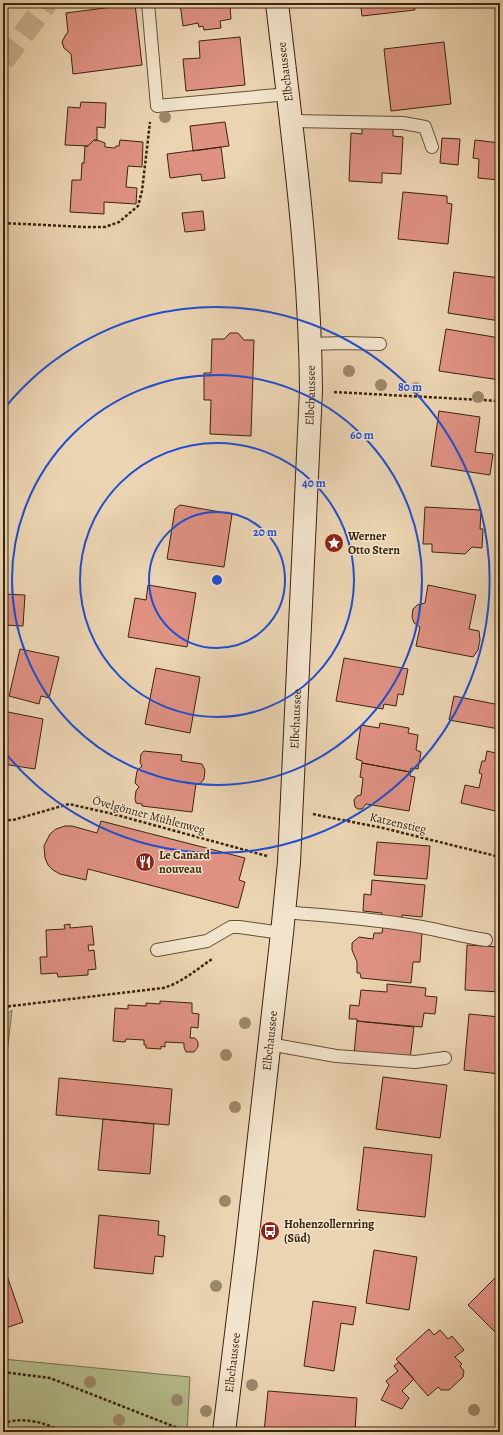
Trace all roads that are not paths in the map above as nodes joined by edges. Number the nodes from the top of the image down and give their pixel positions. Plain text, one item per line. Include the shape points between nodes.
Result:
1 (148, 3) edge
2 (277, 3) edge
3 (288, 94) junction
4 (291, 121) junction
5 (432, 147) dead end
6 (311, 344) junction
7 (380, 344) dead end
8 (284, 912) junction
9 (282, 933) junction
10 (486, 940) dead end
11 (157, 950) dead end
12 (269, 1044) junction
13 (445, 1058) dead end
14 (224, 1432) edge

1 - 3 lane via 157,106
2 - 3 main road, Elbchaussee
3 - 4 main road, Elbchaussee
4 - 5 lane via 403,123 425,127
4 - 6 main road, Elbchaussee
6 - 7 lane
6 - 8 main road, Elbchaussee via 289,862
8 - 9 main road, Elbchaussee
8 - 10 lane via 422,927
9 - 11 lane via 231,927 207,941
9 - 12 main road, Elbchaussee
12 - 13 lane via 336,1056 415,1062
12 - 14 main road, Elbchaussee

